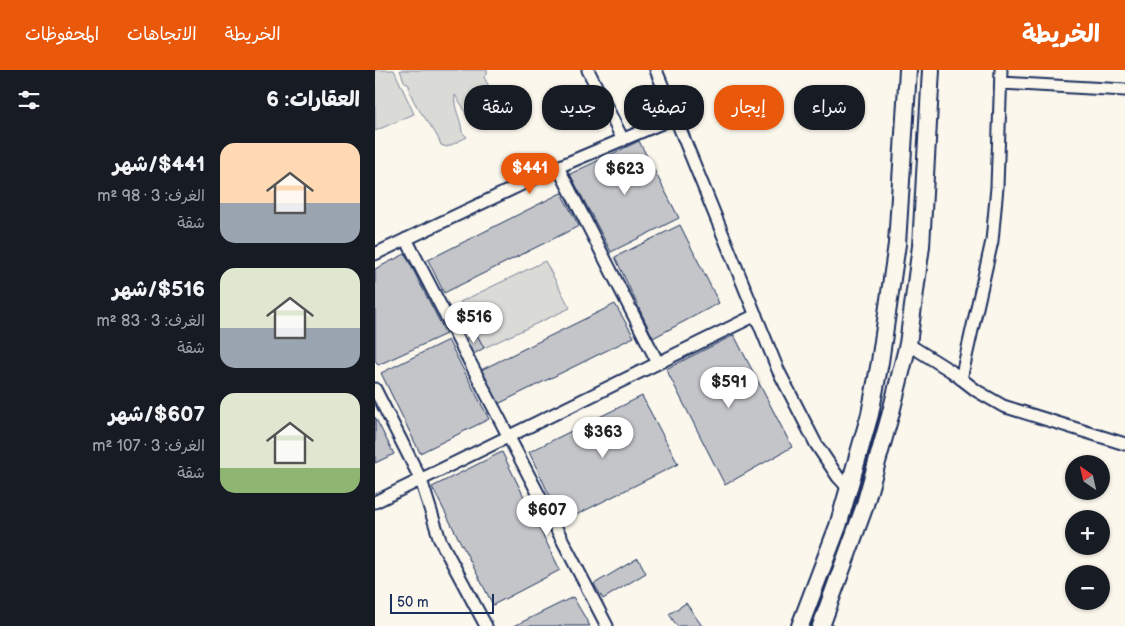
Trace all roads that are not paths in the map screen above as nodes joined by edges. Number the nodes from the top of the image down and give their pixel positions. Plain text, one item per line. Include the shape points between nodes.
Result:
1 (588, 70) edge
2 (656, 70) edge
3 (907, 70) edge
4 (931, 70) edge
5 (1001, 70) edge
6 (1001, 83) junction
7 (662, 85) edge
8 (1125, 90) edge
9 (646, 130) edge
10 (681, 130) edge
11 (623, 140) junction
12 (558, 167) junction
13 (406, 239) junction
14 (375, 254) edge
15 (756, 315) junction
16 (907, 344) junction
17 (658, 363) junction
18 (961, 379) junction
19 (375, 390) edge
20 (510, 436) junction
21 (1125, 444) edge
22 (421, 480) junction
23 (849, 488) junction
24 (375, 502) edge
25 (487, 626) edge
26 (607, 626) edge
27 (800, 626) edge
28 (821, 626) edge

1 - 11 street
2 - 7 street
3 - 23 street via 897,244 890,300 869,414
4 - 16 street via 921,246
5 - 6 street
6 - 8 street
6 - 18 street via 992,241
9 - 11 street
10 - 15 street
11 - 12 street
12 - 13 street
12 - 17 street
13 - 14 street
13 - 20 street
15 - 17 street
15 - 23 street via 778,370 816,444
16 - 18 street
16 - 28 street via 864,508
17 - 20 street
18 - 21 street via 1003,406
19 - 22 street
20 - 22 street
20 - 26 street
22 - 24 street
22 - 25 street via 440,540
23 - 27 street

